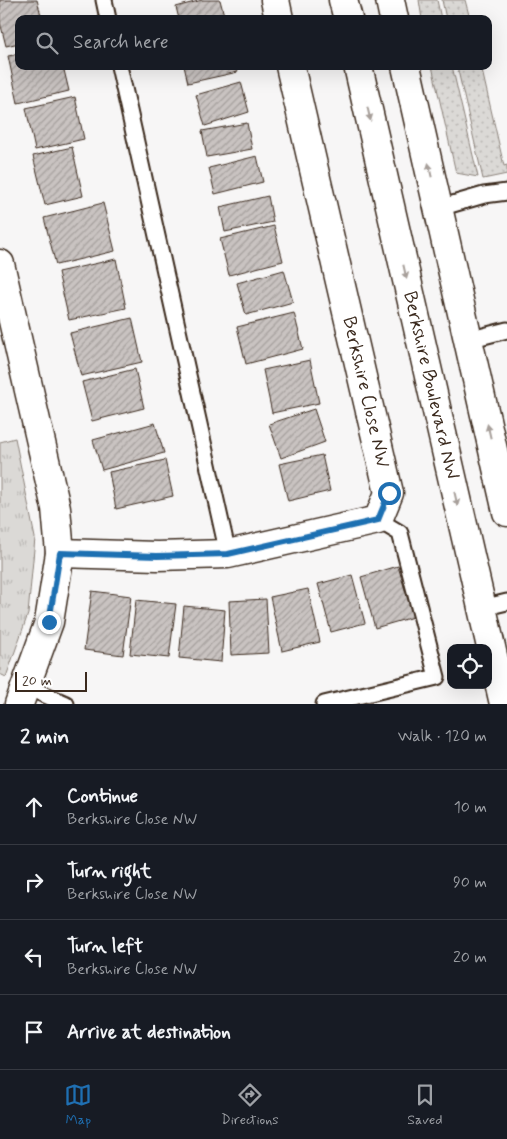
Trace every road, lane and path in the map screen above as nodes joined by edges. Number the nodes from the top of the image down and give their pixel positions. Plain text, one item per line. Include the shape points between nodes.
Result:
1 (104, 0) edge
2 (275, 0) edge
3 (343, 0) edge
4 (390, 0) edge
5 (107, 15) edge
6 (278, 15) edge
7 (347, 15) edge
8 (393, 15) edge
9 (120, 70) edge
10 (291, 70) edge
11 (359, 70) edge
12 (407, 70) edge
13 (507, 192) edge
14 (439, 208) junction
15 (0, 264) edge
16 (507, 330) edge
17 (468, 340) junction
18 (507, 512) edge
19 (378, 520) junction
20 (60, 553) junction
21 (228, 554) junction
22 (494, 605) edge
23 (23, 696) edge
24 (66, 704) edge
25 (324, 704) edge
26 (504, 704) edge

1 - 5 lane
2 - 6 street
3 - 7 street
4 - 8 street
9 - 21 lane
10 - 19 street, Berkshire Close NW via 389,493
11 -> 22 street, Berkshire Boulevard NW
14 -> 12 street
13 - 14 lane
14 - 17 street
15 - 20 street via 56,508
16 - 17 lane
18 -> 17 street
19 - 21 street
19 - 25 lane via 400,533 437,677
20 - 21 street
20 - 23 street via 49,622
22 - 26 street, Berkshire Boulevard NW
23 - 24 lane

